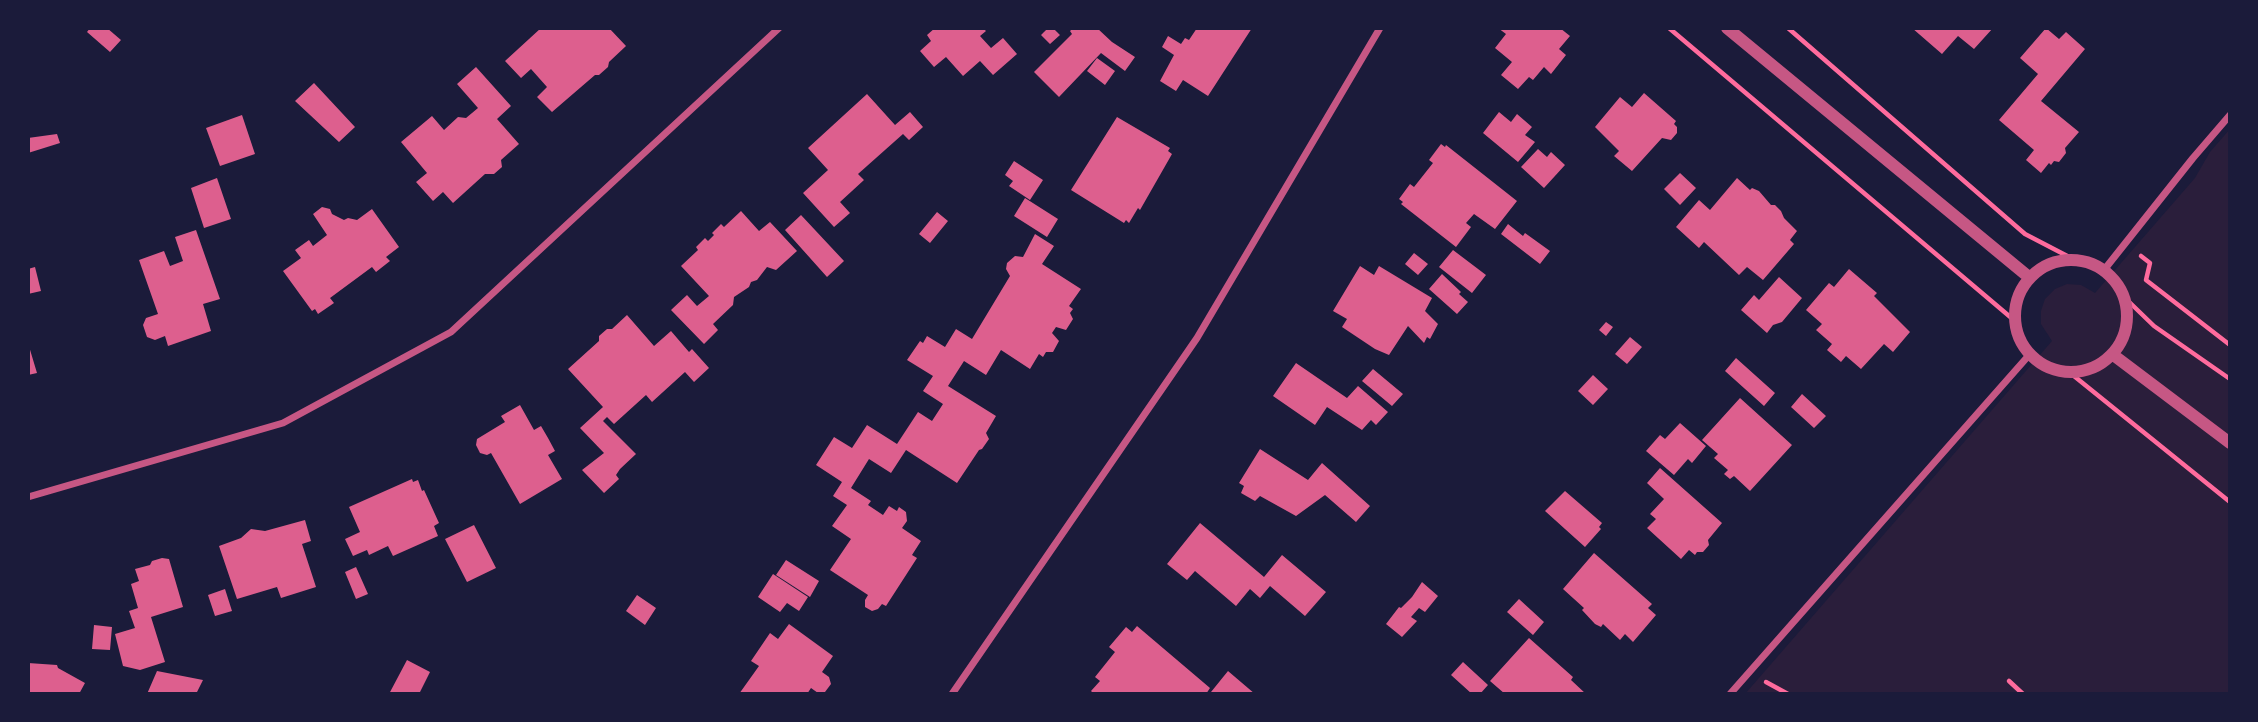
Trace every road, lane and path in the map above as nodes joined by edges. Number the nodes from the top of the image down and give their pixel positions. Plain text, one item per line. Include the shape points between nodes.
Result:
1 (779, 28) edge
2 (1380, 28) edge
3 (1669, 28) edge
4 (1727, 28) edge
5 (1788, 28) edge
6 (2230, 115) edge
7 (2125, 244) junction
8 (2075, 260) junction
9 (2104, 270) junction
10 (2030, 278) junction
11 (2124, 297) junction
12 (2015, 321) junction
13 (2230, 345) edge
14 (2030, 354) junction
15 (2112, 354) junction
16 (2068, 372) junction
17 (2230, 379) edge
18 (2230, 443) edge
19 (28, 497) edge
20 (2230, 502) edge
21 (2009, 681) dead end
22 (952, 694) edge
23 (1730, 694) edge
24 (2023, 694) edge

1 - 19 street via 452,331 283,423
2 - 22 street via 1197,338
3 - 12 path
4 - 10 street
5 - 8 path via 2025,234
6 - 7 street
7 - 9 street
7 - 13 path via 2150,263 2146,280
8 - 9 street
8 - 10 street via 2051,264
9 - 11 street
10 - 12 street via 2021,290
11 - 15 street via 2128,314 2124,336
11 - 17 path via 2154,326
12 - 14 street
14 - 16 street
14 - 23 street
15 - 16 street via 2099,365
15 - 18 street
16 - 20 path
21 - 24 path

